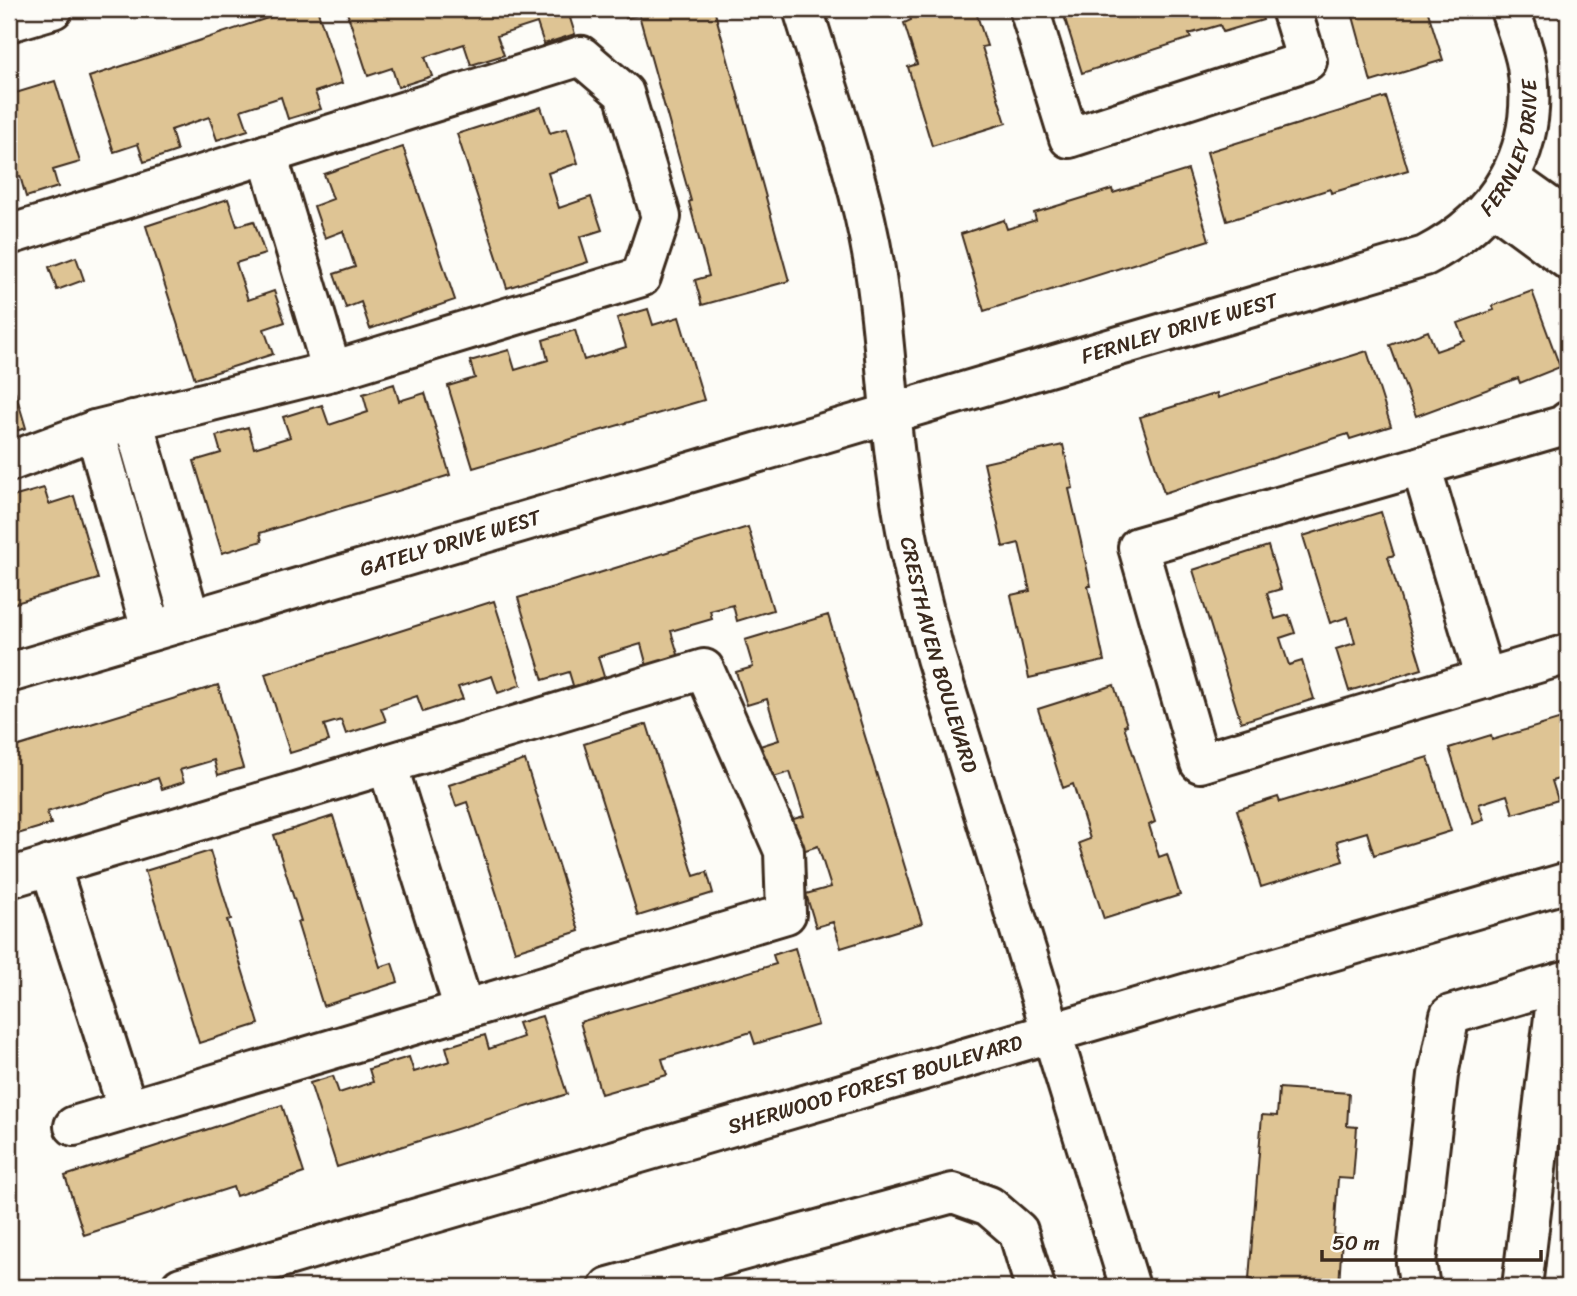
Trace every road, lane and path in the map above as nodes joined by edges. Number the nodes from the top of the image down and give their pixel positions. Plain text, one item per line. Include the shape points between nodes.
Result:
1 (53, 9) edge
2 (803, 9) edge
3 (1029, 9) edge
4 (1291, 9) edge
5 (1510, 9) edge
6 (9, 22) edge
7 (267, 154) junction
8 (1501, 191) junction
9 (1568, 220) edge
10 (1462, 234) joint
11 (9, 235) edge
12 (1568, 260) edge
13 (332, 371) junction
14 (891, 413) junction
15 (133, 420) junction
16 (1568, 421) edge
17 (95, 430) junction
18 (9, 462) edge
19 (1421, 466) junction
20 (190, 618) junction
21 (151, 630) junction
22 (1568, 654) edge
23 (9, 673) edge
24 (1485, 679) junction
25 (387, 764) junction
26 (50, 865) junction
27 (9, 878) edge
28 (1568, 883) edge
29 (1563, 981) edge
30 (464, 1009) junction
31 (1052, 1033) junction
32 (128, 1110) junction
33 (74, 1126) dead end
34 (181, 1287) edge
35 (609, 1287) edge
36 (1035, 1287) edge
37 (1130, 1287) edge
38 (1420, 1287) edge
39 (1522, 1287) edge

1 - 6 street
2 - 14 street, CRESTHAVEN BOULEVARD via 856,181 887,354
3 - 4 street via 1069,138 1307,61
5 - 8 street, FERNLEY DRIVE via 1526,62 1527,126
7 - 11 street
7 - 13 street
7 - 13 street via 581,56 624,93 628,106 661,217 641,277
8 - 9 street
8 - 10 street, FERNLEY DRIVE
8 - 12 street
10 - 14 street, FERNLEY DRIVE WEST via 1405,264
13 - 15 street
14 - 20 street, GATELY DRIVE WEST
14 - 31 street, CRESTHAVEN BOULEVARD via 898,486 917,585
15 - 17 street
15 - 20 street
16 - 19 street
17 - 18 street
17 - 21 street
19 - 24 street
19 - 24 street via 1138,547 1200,763
20 - 21 street, GATELY DRIVE WEST
21 - 23 street, GATELY DRIVE WEST
22 - 24 street
25 - 26 street
25 - 30 street
25 - 30 street via 704,669 784,851 786,914
26 - 27 street
26 - 32 street
28 - 31 street, SHERWOOD FOREST BOULEVARD
29 - 38 street via 1450,1015 1438,1075 1416,1263
29 - 39 street
30 - 32 street
31 - 34 street, SHERWOOD FOREST BOULEVARD
31 - 37 street, CRESTHAVEN BOULEVARD
32 - 33 street
35 - 36 street via 953,1193 989,1206 1017,1231

